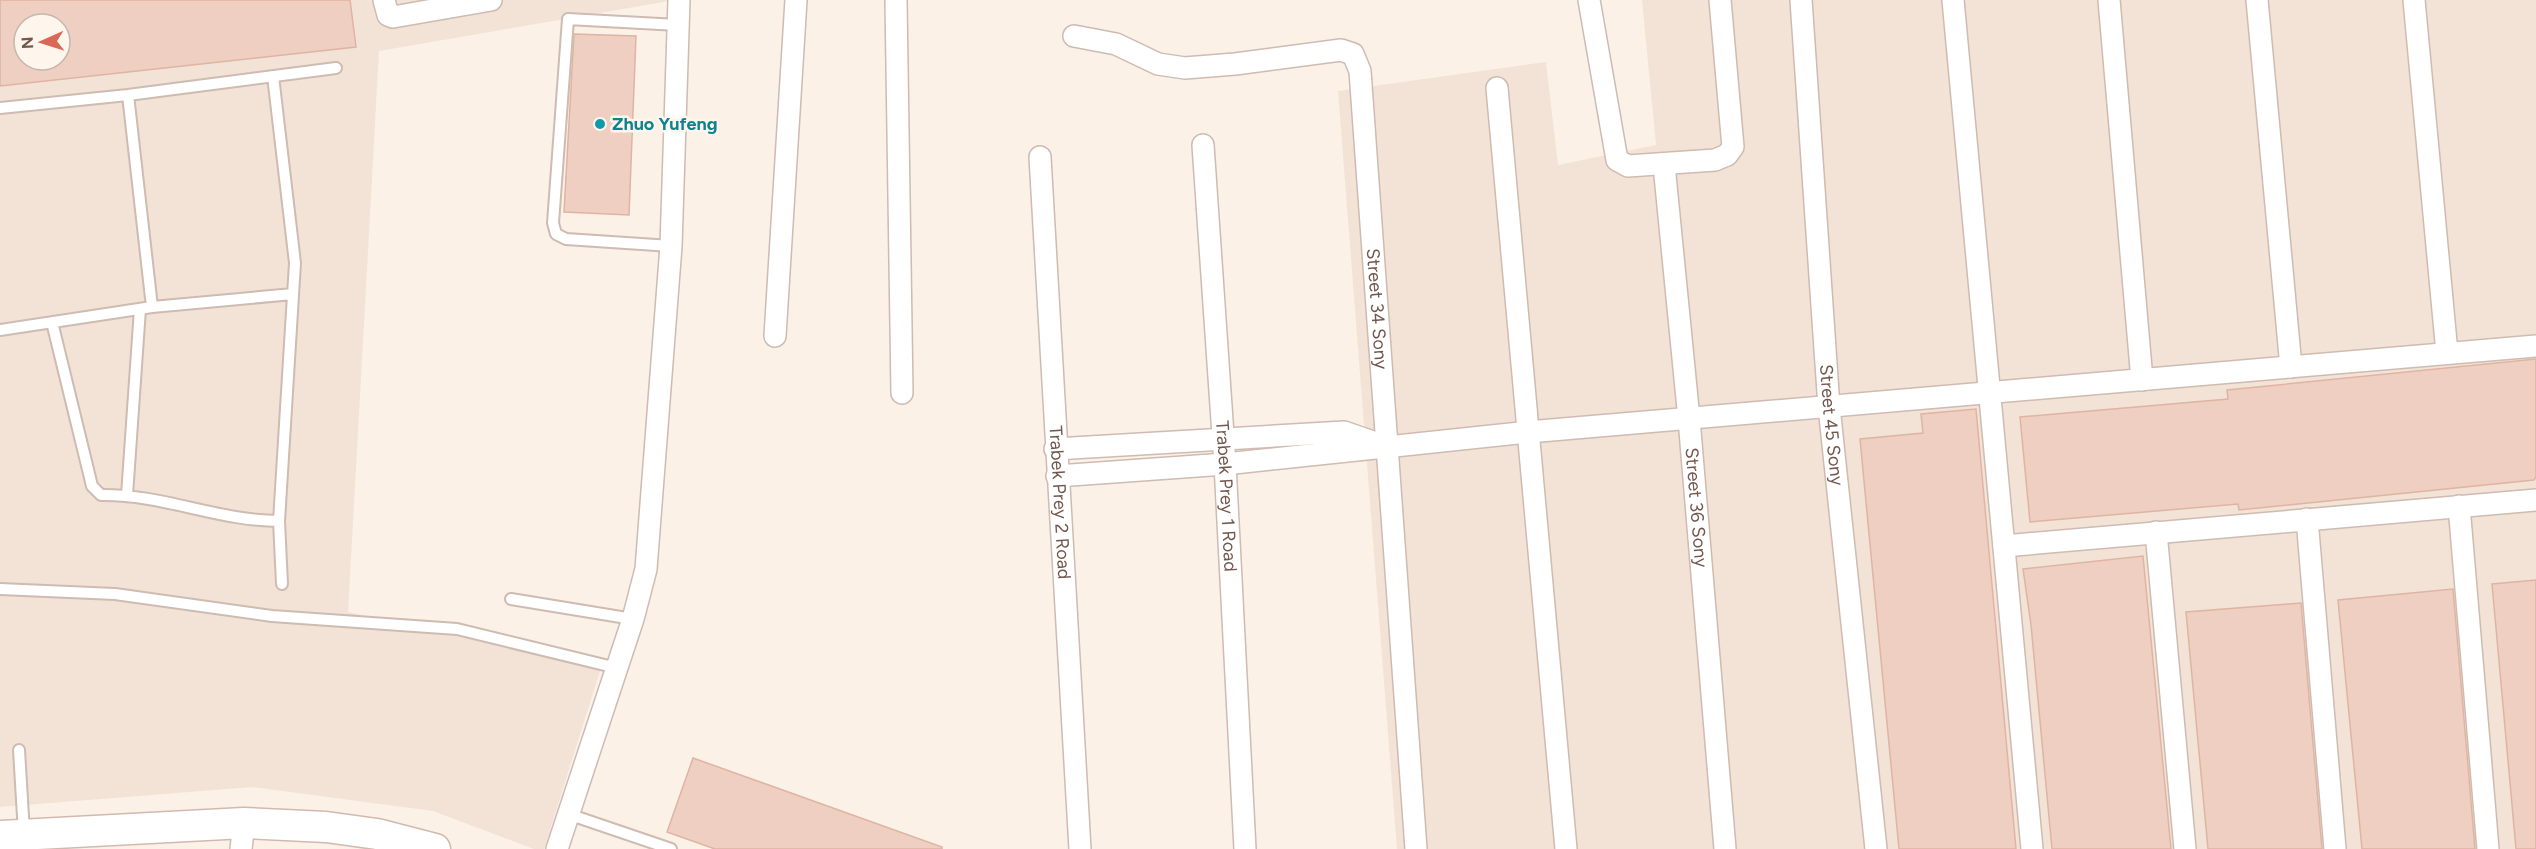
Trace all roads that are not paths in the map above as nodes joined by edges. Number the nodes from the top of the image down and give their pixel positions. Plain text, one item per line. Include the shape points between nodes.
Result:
1 (384, 0) edge
2 (491, 0) edge
3 (679, 0) edge
4 (796, 0) edge
5 (896, 0) edge
6 (1588, 0) edge
7 (1720, 0) edge
8 (1802, 0) edge
9 (1953, 0) edge
10 (2109, 0) edge
11 (2257, 0) edge
12 (2414, 0) edge
13 (678, 26) junction
14 (1074, 36) dead end
15 (336, 68) dead end
16 (273, 76) junction
17 (1497, 88) dead end
18 (128, 95) junction
19 (0, 108) edge
20 (1203, 145) dead end
21 (1040, 157) dead end
22 (1664, 165) junction
23 (671, 246) junction
24 (293, 294) junction
25 (152, 307) junction
26 (140, 309) junction
27 (52, 322) junction
28 (0, 330) edge
29 (775, 336) dead end
30 (2536, 346) edge
31 (2447, 353) junction
32 (2291, 367) junction
33 (2142, 380) junction
34 (902, 393) dead end
35 (1989, 393) junction
36 (1828, 407) junction
37 (1689, 419) junction
38 (1528, 432) junction
39 (1224, 440) junction
40 (1385, 446) junction
41 (1055, 449) junction
42 (1226, 464) junction
43 (1057, 476) junction
44 (127, 495) junction
45 (2536, 500) edge
46 (2459, 506) junction
47 (2307, 519) junction
48 (279, 520) junction
49 (2156, 532) junction
50 (2004, 546) junction
51 (282, 584) dead end
52 (0, 590) edge
53 (511, 599) dead end
54 (633, 620) junction
55 (617, 668) junction
56 (19, 750) dead end
57 (568, 814) junction
58 (12, 835) edge
59 (242, 836) edge
60 (435, 849) edge
61 (557, 849) edge
62 (671, 849) edge
63 (1080, 849) edge
64 (1245, 849) edge
65 (1416, 849) edge
66 (1566, 849) edge
67 (1725, 849) edge
68 (1876, 849) edge
69 (2032, 849) edge
70 (2185, 849) edge
71 (2335, 849) edge
72 (2488, 849) edge

1 - 2 street via 388,15 393,18
3 - 13 street
4 - 29 street
5 - 34 street
6 - 22 street via 1617,160 1628,166
7 - 22 street via 1733,147 1715,160
8 - 36 street, Street 45 Sony
9 - 35 street
10 - 33 street
11 - 32 street
12 - 31 street
13 - 23 street
13 - 23 lane via 567,19 553,223 556,234 566,239
14 - 40 street, Street 34 Sony via 1116,44 1158,64 1185,68 1341,50 1353,54 1360,71
15 - 16 lane
16 - 18 lane
16 - 24 lane via 295,263
17 - 38 street
18 - 19 lane
18 - 25 lane
20 - 39 street, Trabek Prey 1 Road
21 - 41 street, Trabek Prey 2 Road
22 - 37 street, Street 36 Sony
23 - 54 street via 645,569
24 - 25 lane
24 - 48 lane
25 - 26 lane
26 - 27 lane
26 - 44 lane
27 - 28 lane
27 - 44 lane via 92,486 101,495
30 - 31 street
31 - 32 street
32 - 33 street
33 - 35 street
35 - 36 street
35 - 50 street
36 - 37 street
36 - 68 street, Street 45 Sony
37 - 38 street
37 - 67 street, Street 36 Sony
38 - 40 street
38 - 66 street
39 - 40 street via 1344,432
39 - 41 street
39 - 42 street, Trabek Prey 1 Road
40 - 42 street
40 - 65 street, Street 34 Sony
41 - 43 street, Trabek Prey 2 Road
42 - 43 street
42 - 64 street, Trabek Prey 1 Road
43 - 63 street, Trabek Prey 2 Road
44 - 48 lane via 252,521
45 - 46 street
46 - 47 street
46 - 72 street
47 - 49 street
47 - 71 street
48 - 51 lane
49 - 50 street
49 - 70 street
50 - 69 street
52 - 55 lane via 115,594 272,616 457,629
53 - 54 lane
54 - 55 street
55 - 57 street
56 - 58 lane
57 - 61 street
57 - 62 lane
58 - 59 street
59 - 60 street via 326,827 377,834

